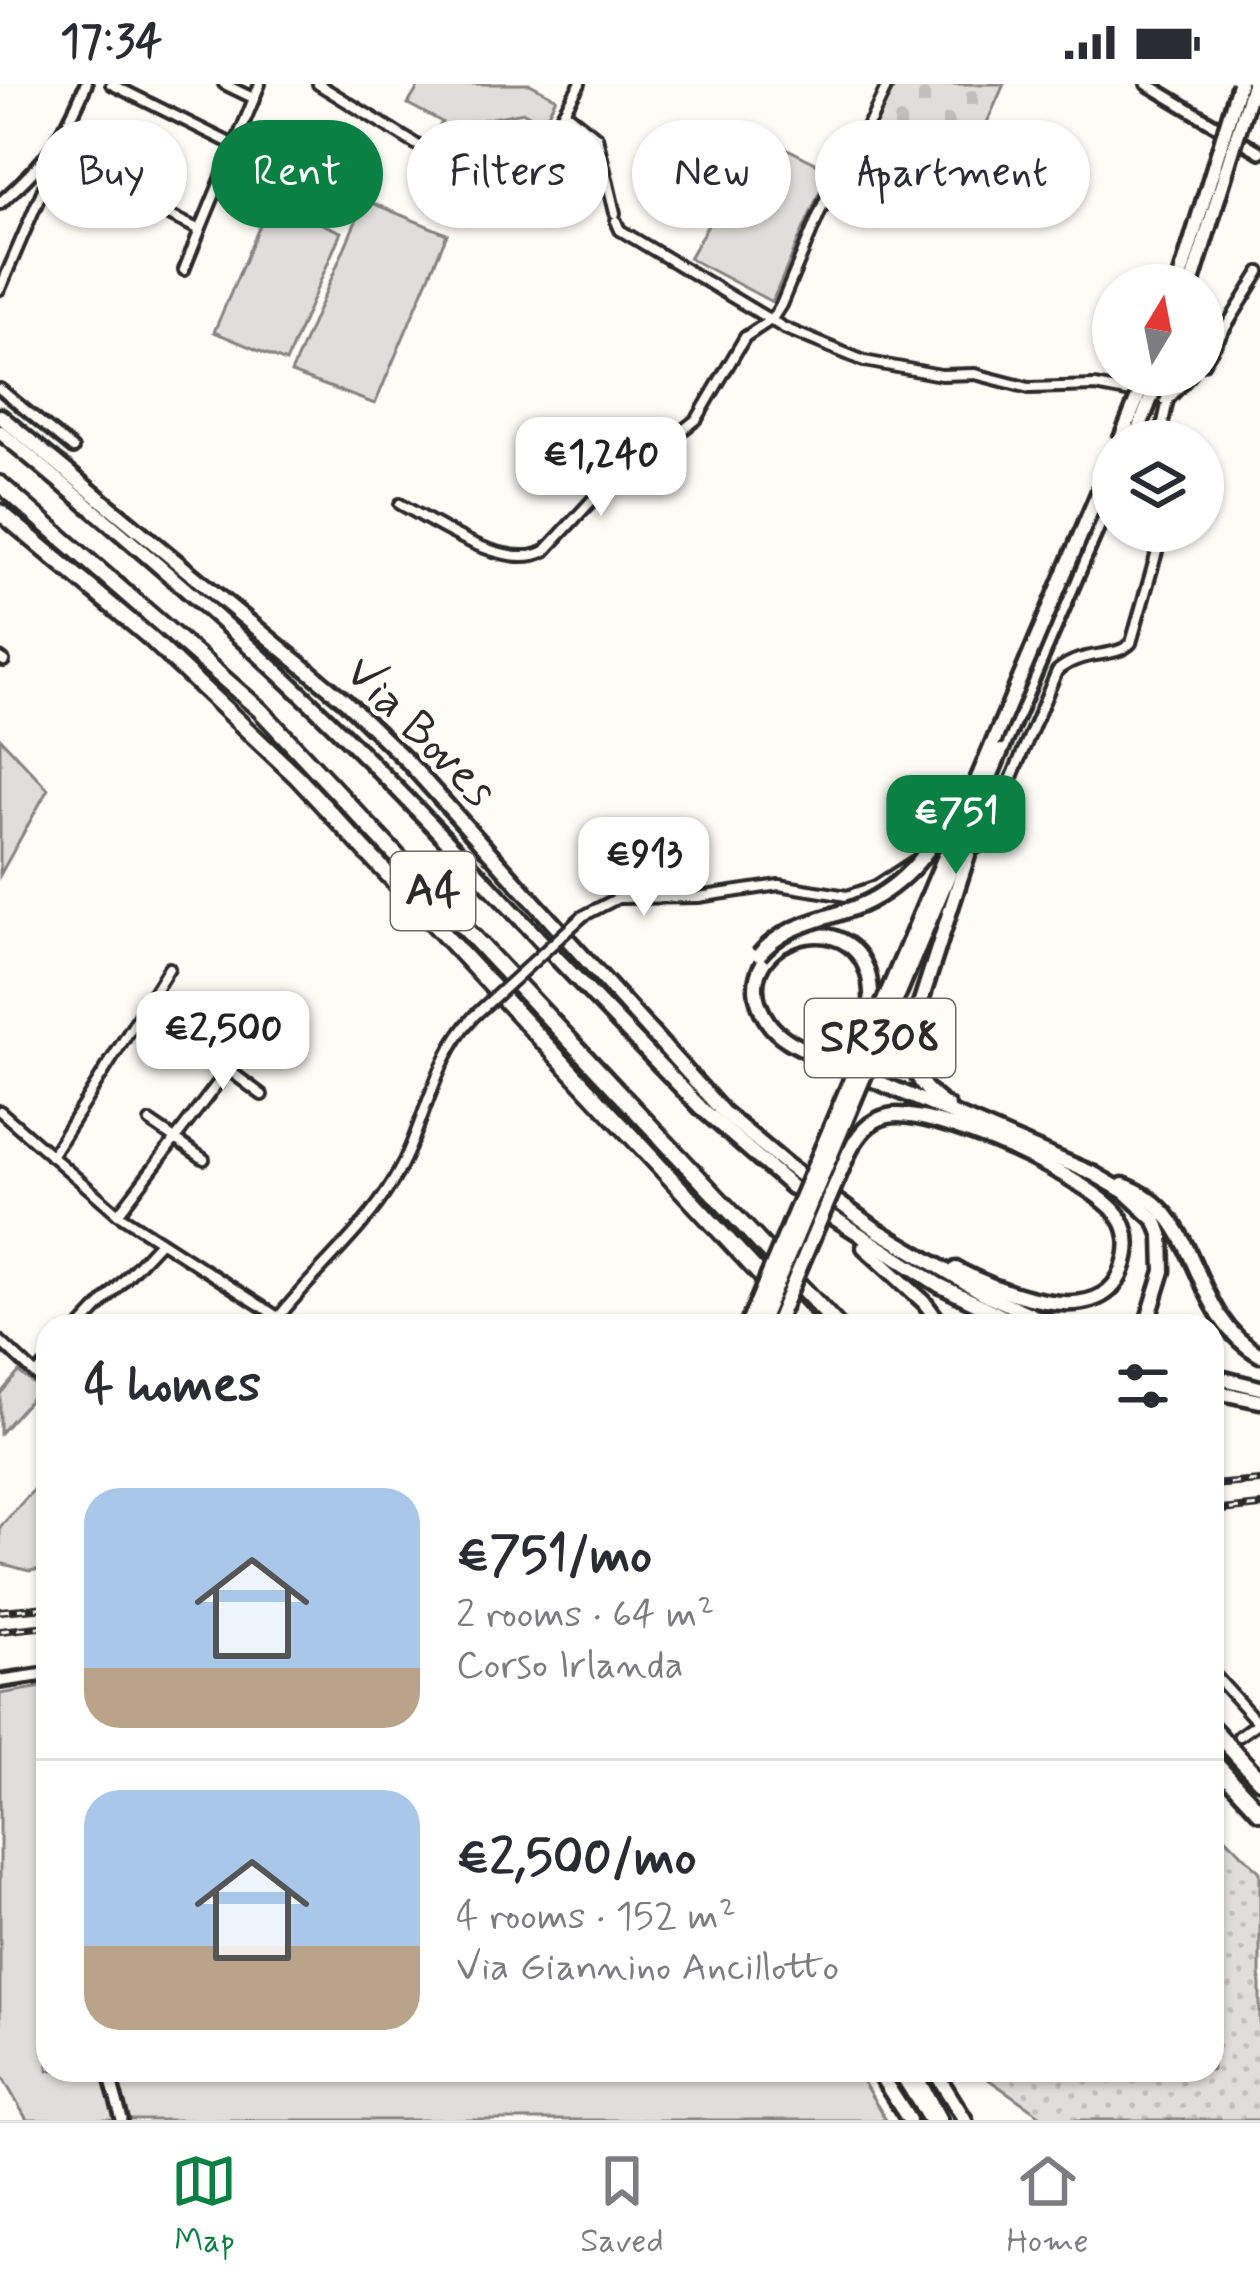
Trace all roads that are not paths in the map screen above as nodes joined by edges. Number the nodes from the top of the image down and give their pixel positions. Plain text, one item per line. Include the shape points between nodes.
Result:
1 (86, 84) edge
2 (111, 84) edge
3 (224, 84) edge
4 (260, 84) edge
5 (317, 84) edge
6 (580, 84) edge
7 (888, 84) edge
8 (1239, 84) edge
9 (1252, 84) edge
10 (1153, 86) edge
11 (255, 99) junction
12 (564, 111) junction
13 (71, 120) edge
14 (247, 120) edge
15 (211, 134) edge
16 (1260, 152) edge
17 (36, 166) edge
18 (0, 203) edge
19 (211, 204) edge
20 (36, 205) edge
21 (187, 224) edge
22 (200, 230) junction
23 (1184, 264) edge
24 (1197, 264) edge
25 (184, 270) dead end
26 (1260, 272) edge
27 (0, 289) edge
28 (772, 319) junction
29 (1224, 330) edge
30 (0, 389) edge
31 (1172, 396) edge
32 (1168, 400) junction
33 (0, 416) edge
34 (1164, 420) edge
35 (0, 432) edge
36 (73, 449) dead end
37 (0, 484) edge
38 (400, 504) dead end
39 (1092, 507) edge
40 (0, 512) edge
41 (1092, 539) edge
42 (1156, 552) edge
43 (1001, 751) junction
44 (979, 771) junction
45 (763, 957) junction
46 (170, 968) dead end
47 (262, 1025) dead end
48 (866, 1040) junction
49 (210, 1056) dead end
50 (227, 1069) junction
51 (262, 1095) dead end
52 (0, 1111) edge
53 (150, 1122) dead end
54 (1008, 1138) junction
55 (175, 1139) junction
56 (992, 1142) junction
57 (51, 1156) junction
58 (204, 1160) dead end
59 (1094, 1174) junction
60 (1073, 1177) junction
61 (792, 1187) dead end
62 (118, 1214) junction
63 (862, 1220) junction
64 (160, 1242) junction
65 (93, 1314) edge
66 (272, 1314) edge
67 (282, 1314) edge
68 (752, 1314) edge
69 (764, 1314) edge
70 (780, 1314) edge
71 (797, 1314) edge
72 (827, 1314) edge
73 (933, 1314) edge
74 (998, 1314) edge
75 (1029, 1314) edge
76 (1146, 1314) edge
77 (1147, 1314) edge
78 (1219, 1314) edge
79 (1224, 1321) edge
80 (0, 1341) edge
81 (1260, 1355) edge
82 (36, 1375) edge
83 (1224, 1379) edge
84 (1260, 1388) edge
85 (36, 1676) edge
86 (0, 1681) edge
87 (1224, 1685) edge
88 (1259, 1722) edge
89 (1240, 1736) dead end
90 (1224, 1741) edge
91 (1224, 1773) edge
92 (1260, 1780) edge
93 (1260, 1812) edge
94 (111, 2082) edge
95 (884, 2082) edge
96 (906, 2082) edge
97 (920, 2082) edge
98 (941, 2082) edge
99 (907, 2118) edge
100 (122, 2120) edge
101 (930, 2120) edge
102 (940, 2120) edge
103 (965, 2120) edge

1 - 13 street
2 - 15 street
3 - 11 street
4 - 11 street
5 - 12 street via 492,191 522,182
6 - 12 street
7 - 28 street via 838,170
8 - 23 highway, bridge
9 - 24 highway, bridge
10 - 16 street
11 - 14 street
12 - 28 street via 597,137 620,230
17 - 18 street
19 - 22 street
20 - 27 street
21 - 22 street
22 - 25 street
26 - 29 street
28 - 32 street via 889,367
28 - 38 street via 745,337 697,418 643,447 537,555 474,544
30 - 36 street
31 - 32 street
32 - 34 street
33 - 63 highway, Via Boves via 345,701 723,1112
35 - 61 highway, Via Boves via 286,680 684,1091
37 - 72 highway, A4 via 260,710
39 - 44 highway, SR308, bridge
40 - 71 highway, A4 via 297,777
41 - 43 highway, SR308
42 - 67 street, bridge via 1131,643 1074,658 1053,676 977,850 921,857 847,896 779,885 618,898 583,916 458,1033 378,1204
43 - 54 highway, bridge via 910,1049 913,1071 932,1096
43 - 69 highway, SR308, bridge
44 - 45 highway, bridge via 906,876 864,904 783,932
44 - 48 highway, SR308, bridge
45 - 48 highway, bridge via 809,934 844,942 872,988
45 - 54 highway via 761,1009 782,1036
45 - 56 highway via 751,974 755,1013 781,1044
46 - 57 street
47 - 50 street
48 - 68 highway, SR308, bridge
49 - 50 street
50 - 51 street
50 - 55 street
52 - 57 street
53 - 55 street
54 - 59 highway
55 - 58 street
55 - 62 street
56 - 60 highway
56 - 70 highway, bridge via 905,1114 869,1124
57 - 62 street
59 - 77 highway via 1144,1208 1162,1237 1162,1271
59 - 78 highway via 1167,1210
60 - 63 highway via 1118,1214 1128,1244 1119,1279 1075,1304 992,1287
60 - 76 highway via 1128,1202 1153,1229 1159,1260
62 - 64 street
63 - 75 highway, Via Boves
64 - 65 street
64 - 66 street
73 - 74 highway via 828,1214
79 - 81 highway
80 - 82 street
83 - 84 highway
85 - 86 main road
87 - 88 street
88 - 89 street
90 - 92 highway
91 - 93 highway
94 - 100 street
95 - 99 highway
96 - 101 highway
97 - 102 highway
98 - 103 highway

